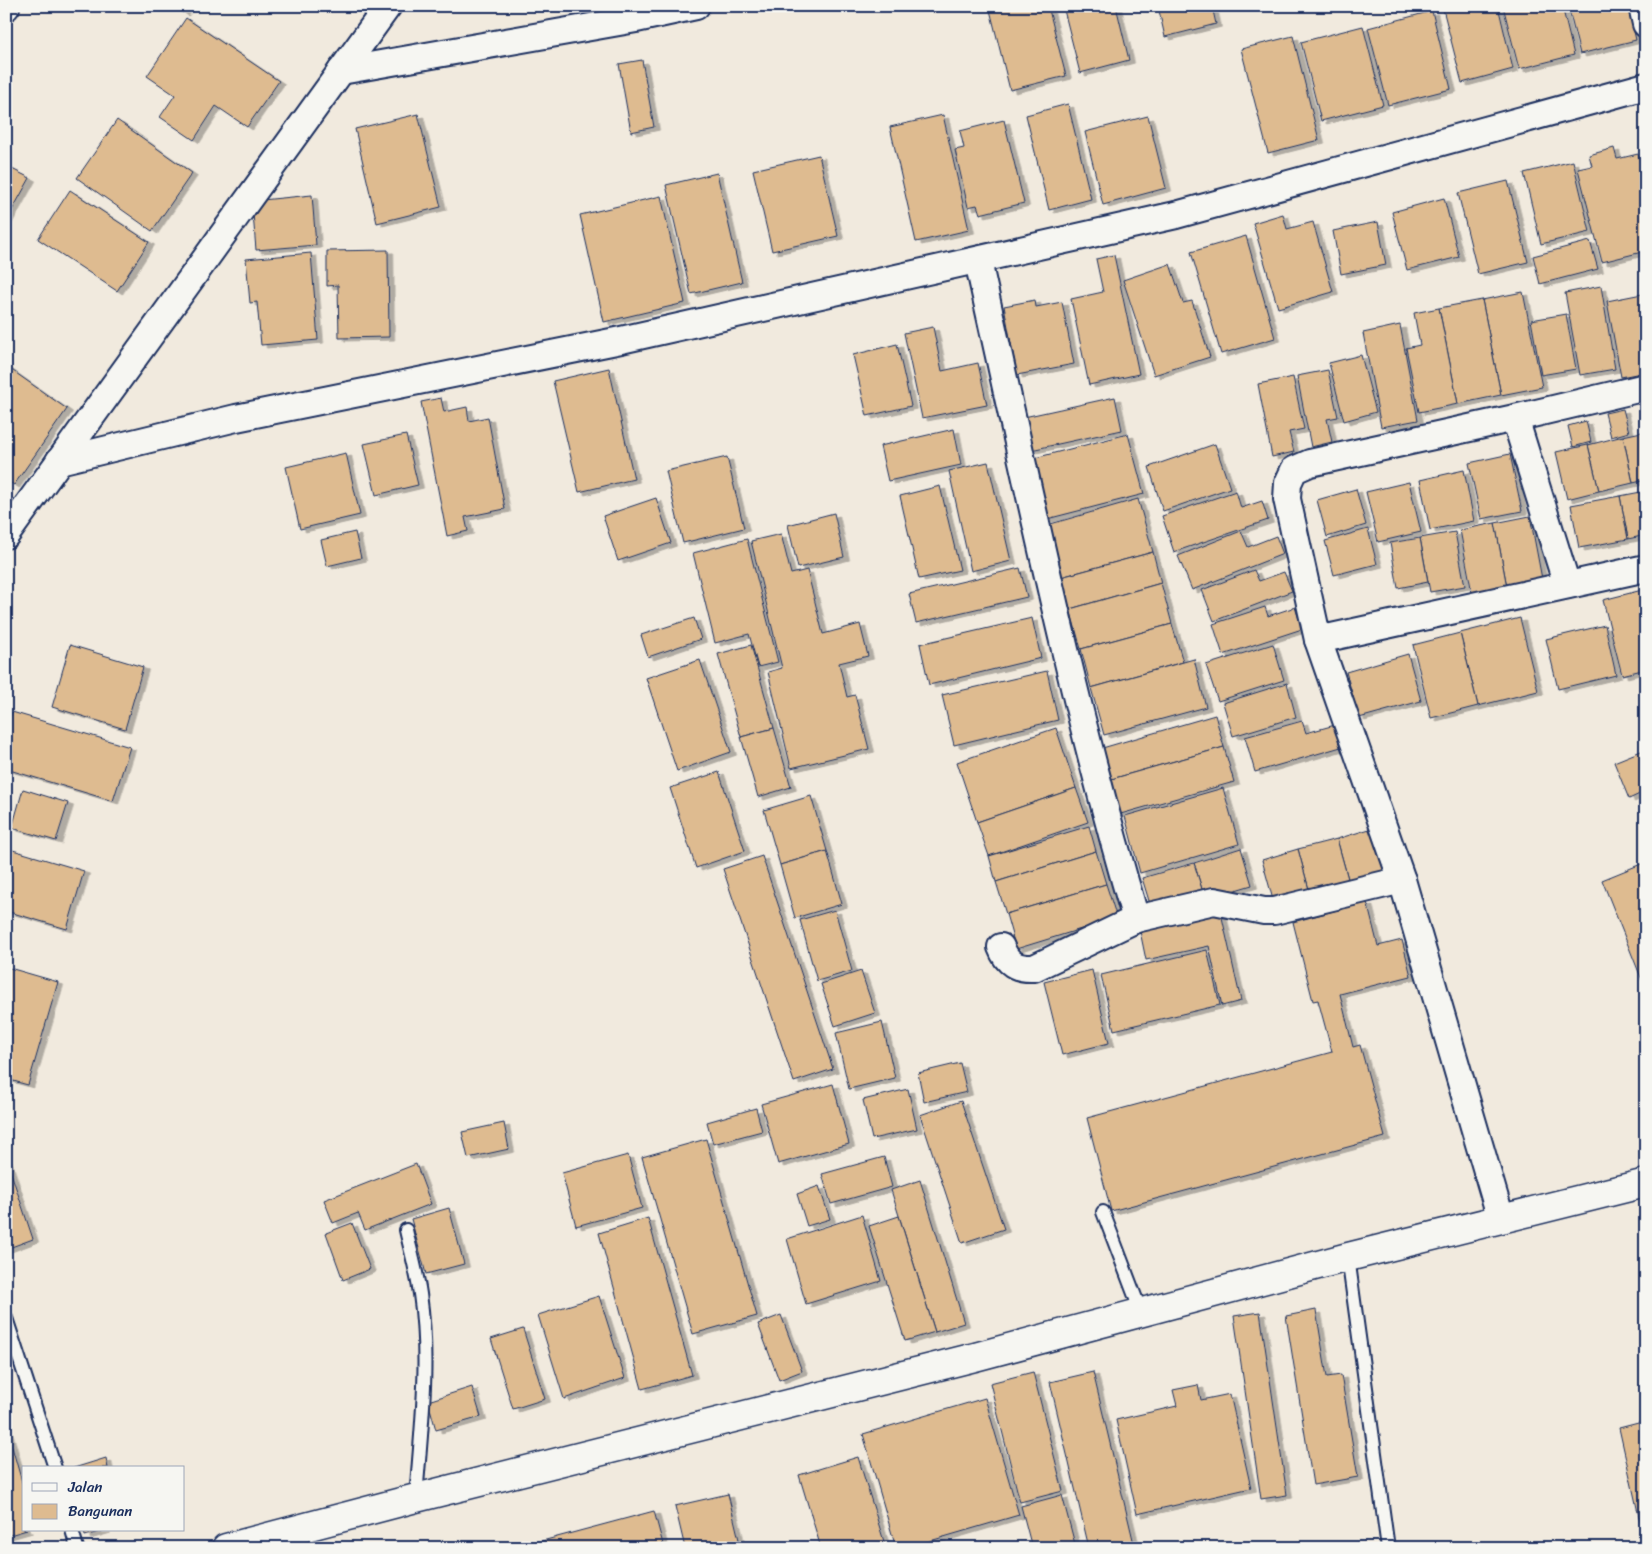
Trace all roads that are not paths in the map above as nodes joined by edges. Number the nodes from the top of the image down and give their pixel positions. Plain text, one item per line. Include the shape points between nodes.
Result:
1 (696, 6) edge
2 (1642, 6) edge
3 (379, 9) edge
4 (1646, 24) edge
5 (340, 72) junction
6 (1646, 86) edge
7 (978, 261) junction
8 (1646, 387) edge
9 (1515, 418) junction
10 (59, 461) junction
11 (6, 535) edge
12 (1646, 568) edge
13 (1567, 585) junction
14 (1318, 640) junction
15 (1402, 880) junction
16 (1136, 919) junction
17 (1001, 947) dead end
18 (1646, 1183) edge
19 (1103, 1212) dead end
20 (1501, 1219) junction
21 (406, 1230) dead end
22 (1348, 1258) junction
23 (1140, 1312) junction
24 (6, 1318) edge
25 (53, 1466) edge
26 (416, 1498) junction
27 (73, 1532) edge
28 (77, 1548) edge
29 (226, 1548) edge
30 (1388, 1548) edge

1 - 5 street
2 - 4 street
3 - 5 street
5 - 10 street
6 - 7 street via 1176,215
7 - 10 street via 621,340 236,418
7 - 16 street via 1058,619 1117,856
8 - 9 street
9 - 13 street
9 - 14 street via 1310,463 1294,470 1288,483 1287,499
10 - 11 street
12 - 13 street
13 - 14 street
14 - 15 street
15 - 16 street via 1274,911 1214,901
15 - 20 street
16 - 17 street via 1034,968 1015,966
18 - 20 main road
19 - 23 lane
20 - 22 main road
21 - 26 lane via 420,1294 424,1341 425,1378
22 - 23 main road
22 - 30 lane
23 - 26 main road
24 - 25 lane
26 - 29 main road
27 - 28 lane

